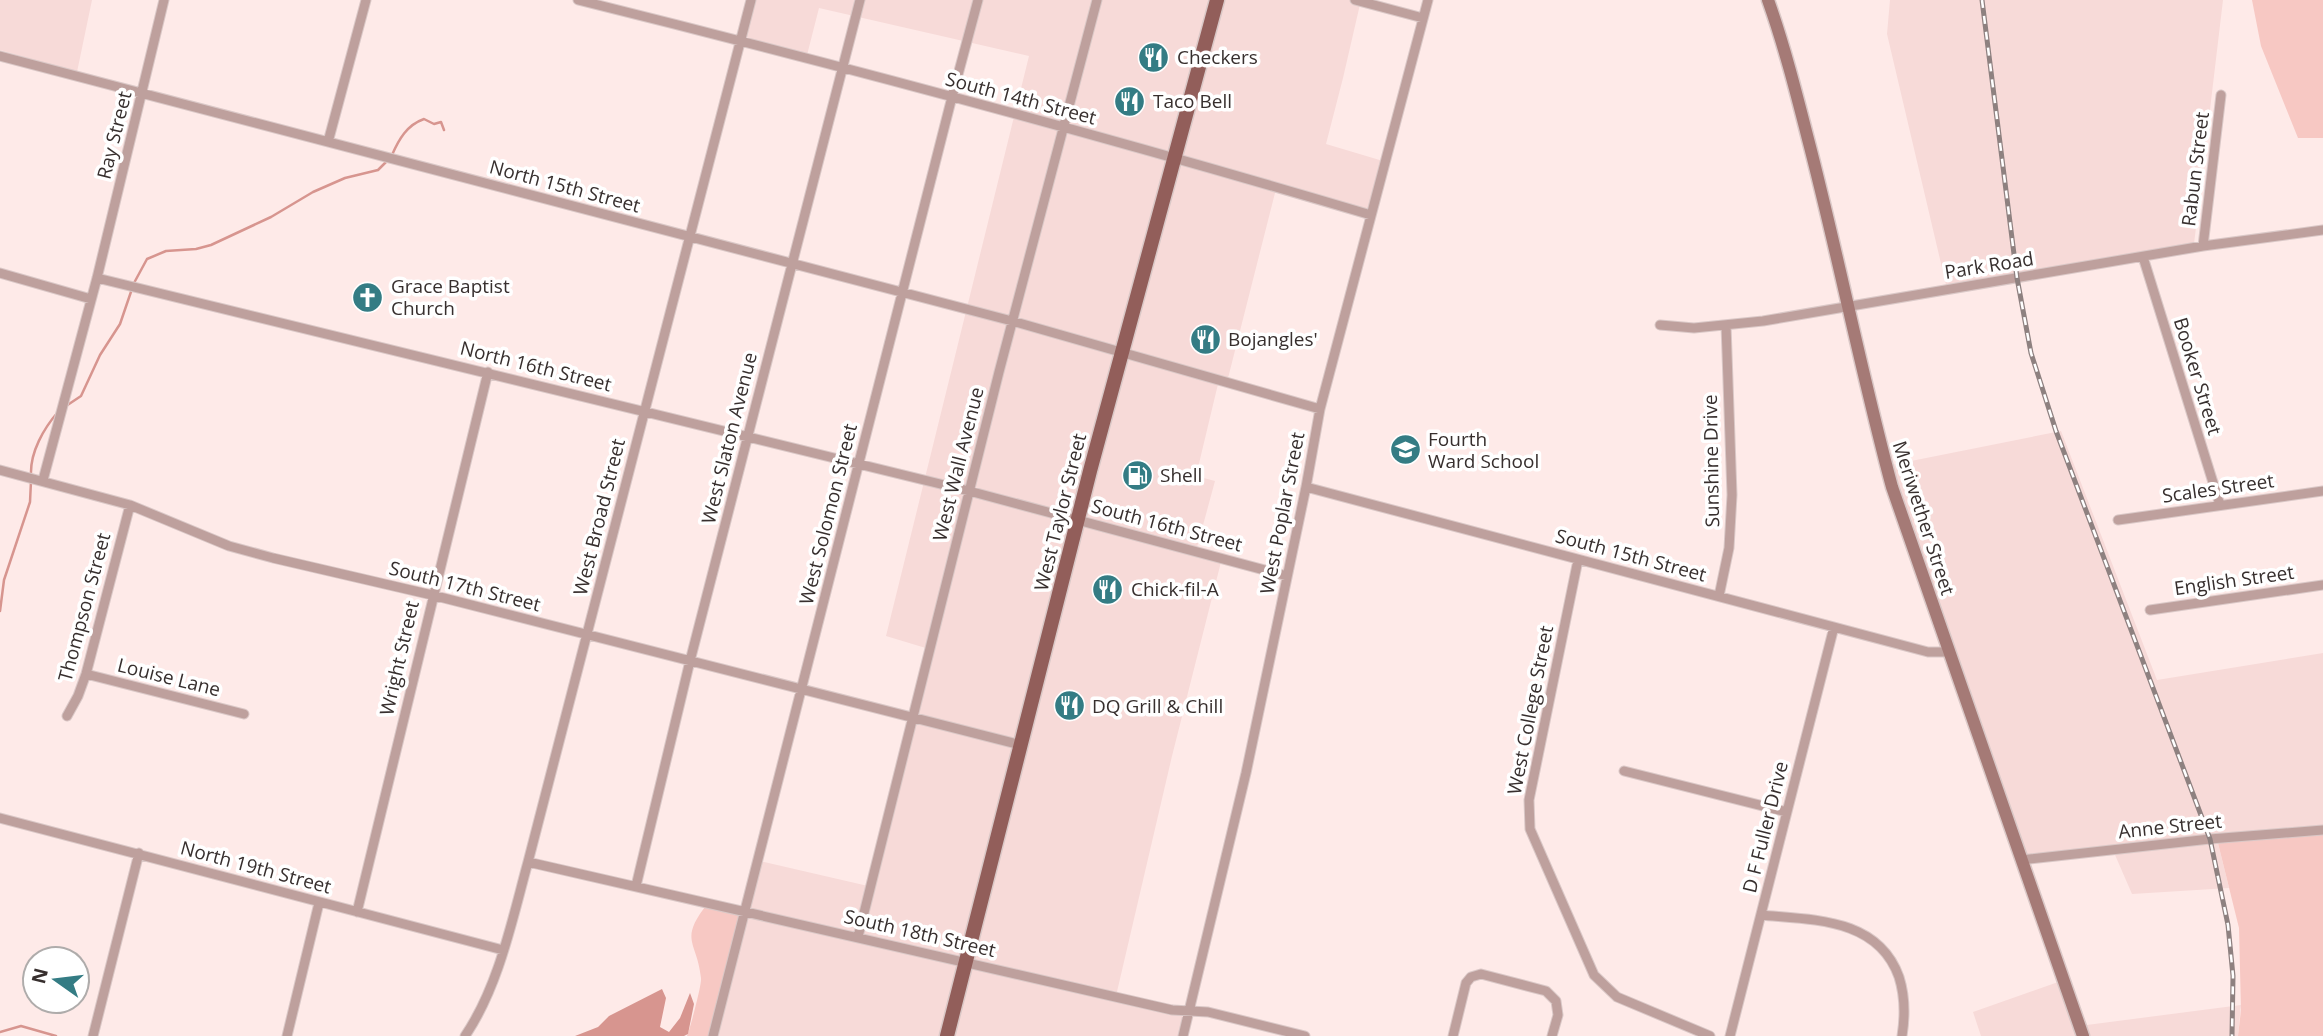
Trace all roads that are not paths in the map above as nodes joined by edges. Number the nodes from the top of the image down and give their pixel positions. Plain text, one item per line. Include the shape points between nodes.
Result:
1 (164, 0) edge
2 (366, 0) edge
3 (578, 0) edge
4 (751, 0) edge
5 (860, 0) edge
6 (978, 0) edge
7 (1097, 0) edge
8 (1217, 0) edge
9 (1355, 0) edge
10 (1428, 0) edge
11 (1768, 0) edge
12 (1423, 18) junction
13 (741, 41) junction
14 (0, 56) edge
15 (842, 68) junction
16 (142, 93) junction
17 (2221, 95) dead end
18 (952, 97) junction
19 (1063, 127) junction
20 (328, 142) junction
21 (1173, 156) junction
22 (1371, 215) junction
23 (2323, 230) edge
24 (690, 237) junction
25 (2203, 246) junction
26 (2143, 257) junction
27 (792, 264) junction
28 (0, 273) edge
29 (97, 278) junction
30 (902, 293) junction
31 (91, 299) junction
32 (1847, 306) junction
33 (1012, 321) junction
34 (1726, 324) junction
35 (1660, 325) dead end
36 (1121, 353) junction
37 (488, 372) junction
38 (1320, 409) junction
39 (644, 411) junction
40 (747, 436) junction
41 (859, 464) junction
42 (0, 470) edge
43 (43, 480) junction
44 (1307, 487) junction
45 (969, 491) junction
46 (2323, 491) edge
47 (130, 505) junction
48 (2220, 505) junction
49 (1078, 519) junction
50 (2118, 520) dead end
51 (1578, 560) junction
52 (1287, 576) junction
53 (2323, 585) edge
54 (432, 595) junction
55 (1719, 596) junction
56 (2150, 610) dead end
57 (1834, 627) junction
58 (588, 635) junction
59 (1948, 652) junction
60 (690, 661) junction
61 (86, 674) junction
62 (802, 690) junction
63 (244, 714) dead end
64 (67, 716) dead end
65 (913, 718) junction
66 (1020, 745) junction
67 (1624, 771) dead end
68 (1787, 812) junction
69 (0, 818) edge
70 (2323, 830) edge
71 (139, 853) junction
72 (2021, 860) junction
73 (528, 862) junction
74 (636, 886) junction
75 (319, 903) junction
76 (357, 912) junction
77 (745, 912) junction
78 (1761, 915) junction
79 (858, 937) junction
80 (503, 950) junction
81 (966, 961) junction
82 (1190, 1011) junction
83 (93, 1036) edge
84 (287, 1036) edge
85 (466, 1036) edge
86 (713, 1036) edge
87 (947, 1036) edge
88 (1184, 1036) edge
89 (1305, 1036) edge
90 (1453, 1036) edge
91 (1552, 1036) edge
92 (1710, 1036) edge
93 (1730, 1036) edge
94 (1902, 1036) edge
95 (2083, 1036) edge

1 - 16 street, Ray Street
2 - 20 street
3 - 13 street, South 14th Street
4 - 13 street, West Broad Street
5 - 15 street, West Slaton Avenue
6 - 18 street, West Solomon Street
7 - 19 street, West Wall Avenue
8 - 21 main road, West Taylor Street
9 - 12 street
10 - 12 street, West Poplar Street
11 - 32 street, Meriwether Street via 1824,198
12 - 22 street, West Poplar Street
13 - 15 street, South 14th Street
13 - 24 street, West Broad Street
14 - 16 street, North 15th Street
15 - 18 street, South 14th Street
15 - 27 street, West Slaton Avenue
16 - 20 street, North 15th Street
16 - 29 street, Ray Street
17 - 25 street, Rabun Street
18 - 19 street, South 14th Street
18 - 30 street, West Solomon Street
19 - 21 street, South 14th Street
19 - 33 street, West Wall Avenue
20 - 24 street, North 15th Street
21 - 22 street, South 14th Street
21 - 36 main road, West Taylor Street
22 - 38 street, West Poplar Street
23 - 25 street, Park Road
24 - 27 street, North 15th Street
24 - 39 street, West Broad Street
25 - 26 street, Park Road
26 - 32 street, Park Road
26 - 48 street, Booker Street
27 - 30 street, North 15th Street
27 - 40 street, West Slaton Avenue
28 - 31 street
29 - 31 street
29 - 37 street, North 16th Street
30 - 33 street, North 15th Street
30 - 41 street, West Solomon Street
31 - 43 street
32 - 34 street, Park Road
32 - 59 street, Meriwether Street via 1892,487
33 - 36 street, North 15th Street
33 - 45 street, West Wall Avenue
34 - 35 street, Park Road via 1695,328
34 - 55 street, Sunshine Drive via 1732,504
36 - 38 street
36 - 49 main road, West Taylor Street
37 - 39 street, North 16th Street
37 - 54 street, Wright Street
38 - 44 street, West Poplar Street
39 - 40 street, North 16th Street
39 - 58 street, West Broad Street
40 - 41 street, North 16th Street
40 - 60 street, West Slaton Avenue
41 - 45 street, North 16th Street
41 - 62 street, West Solomon Street
42 - 43 street, South 17th Street
43 - 47 street, South 17th Street
44 - 51 street, South 15th Street
44 - 52 street, West Poplar Street
45 - 49 street, North 16th Street
45 - 65 street, West Wall Avenue
46 - 48 street, Scales Street
47 - 54 street, South 17th Street via 229,546
47 - 61 street, Thompson Street
48 - 50 street, Scales Street
49 - 52 street, South 16th Street
49 - 66 main road, West Taylor Street
51 - 55 street, South 15th Street
51 - 92 street, West College Street via 1529,800 1530,829 1594,975 1616,997
52 - 82 street, West Poplar Street
53 - 56 street, English Street
54 - 58 street, South 17th Street
54 - 76 street, Wright Street
55 - 57 street, South 15th Street
57 - 59 street, South 15th Street via 1928,652
57 - 68 street, D F Fuller Drive
58 - 60 street, South 17th Street
58 - 73 street, West Broad Street
59 - 72 street, Meriwether Street
60 - 62 street, South 17th Street
60 - 74 street, West Slaton Avenue
61 - 63 street, Louise Lane
61 - 64 street, Thompson Street
62 - 65 street, South 17th Street
62 - 77 street, West Solomon Street
65 - 66 street, South 17th Street
65 - 79 street, West Wall Avenue
66 - 81 main road, West Taylor Street
67 - 68 street
68 - 78 street, D F Fuller Drive
69 - 71 street, North 19th Street
70 - 72 street, Anne Street
71 - 75 street, North 19th Street
71 - 83 street
72 - 95 street, Meriwether Street
73 - 74 street, South 18th Street
73 - 80 street, West Broad Street
74 - 77 street, South 18th Street
75 - 76 street, North 19th Street
75 - 84 street
76 - 80 street, North 19th Street
77 - 79 street, South 18th Street
77 - 86 street, West Solomon Street
78 - 93 street, D F Fuller Drive
78 - 94 street via 1849,927 1874,939 1894,962 1904,992
79 - 81 street, South 18th Street
80 - 85 street, West Broad Street via 479,1016
81 - 82 street, South 18th Street
81 - 87 main road, West Taylor Street
82 - 88 street, West Poplar Street
82 - 89 street, South 18th Street
90 - 91 street via 1466,983 1481,974 1546,991 1556,1001 1558,1015

